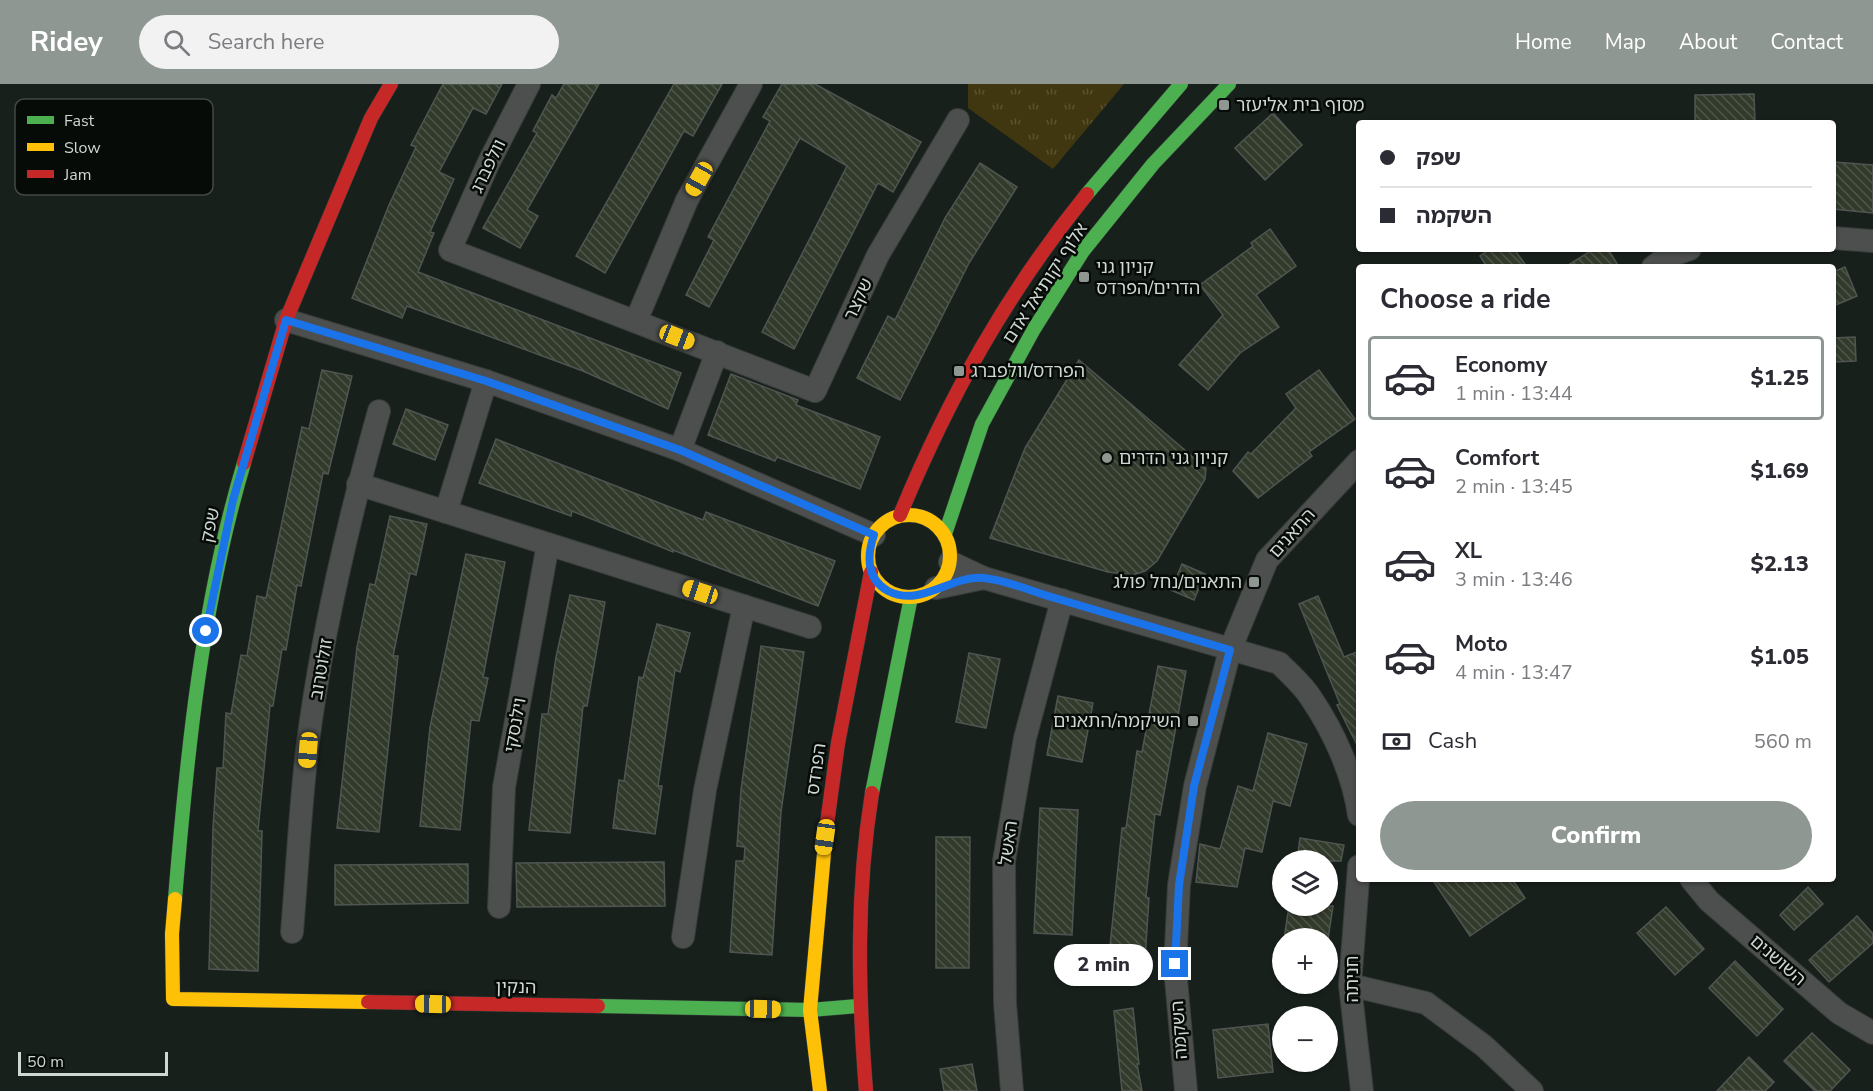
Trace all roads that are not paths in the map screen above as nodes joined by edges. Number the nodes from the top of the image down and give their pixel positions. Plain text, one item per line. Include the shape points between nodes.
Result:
1 (391, 84) edge
2 (529, 84) edge
3 (751, 84) edge
4 (1181, 84) edge
5 (1229, 84) edge
6 (958, 120) dead end
7 (1836, 238) edge
8 (1873, 241) edge
9 (450, 250) joint
10 (1682, 252) edge
11 (1657, 264) edge
12 (286, 320) junction
13 (636, 321) junction
14 (717, 352) junction
15 (486, 381) junction
16 (378, 411) dead end
17 (680, 450) junction
18 (1356, 464) edge
19 (358, 484) junction
20 (446, 512) junction
21 (900, 515) junction
22 (945, 534) junction
23 (874, 535) junction
24 (548, 544) junction
25 (950, 562) junction
26 (871, 572) junction
27 (984, 578) junction
28 (936, 588) junction
29 (911, 597) junction
30 (1062, 600) junction
31 (744, 606) junction
32 (810, 627) dead end
33 (1230, 650) junction
34 (1356, 798) edge
35 (1358, 882) edge
36 (1693, 882) edge
37 (499, 907) dead end
38 (292, 932) dead end
39 (683, 938) dead end
40 (1350, 985) junction
41 (174, 999) joint
42 (858, 1006) junction
43 (810, 1010) junction
44 (1873, 1033) edge
45 (820, 1091) edge
46 (866, 1091) edge
47 (1012, 1091) edge
48 (1186, 1091) edge
49 (1362, 1091) edge
50 (1532, 1091) edge

1 - 12 street, שפק via 371,118
2 - 9 street, וולפברג
3 - 13 street via 687,200
4 - 21 street, אלוף יקותיאל אדם via 1101,173 1004,308 946,407
5 - 22 street, אלוף יקותיאל אדם via 1146,173 1083,251 1052,300 982,424
6 - 14 street, שקצר via 878,255 815,391
7 - 8 street
9 - 13 street, שקצר
10 - 11 street
12 - 15 street
12 - 41 street, שפק via 233,500 206,631 187,758 172,934
13 - 14 street, שקצר
14 - 17 street
15 - 17 street
15 - 20 street
16 - 19 street, זולוטרוב
17 - 23 street
18 - 33 street, התאנים via 1267,560
19 - 20 street
19 - 38 street, זולוטרוב via 333,598 308,750
20 - 24 street
21 - 22 street via 931,520
21 - 23 street via 887,521
22 - 25 street
23 - 26 street via 869,548
24 - 31 street
24 - 37 street, וילנסקי via 504,787
25 - 27 street
25 - 28 street
26 - 29 street via 885,590
26 - 43 street, הפרדס via 838,743 822,861
27 - 28 street
27 - 30 street
28 - 29 street
29 - 42 street via 879,758 863,866
30 - 33 street
30 - 47 street, האשל via 1025,738 1004,861 1005,1002
31 - 32 street
31 - 39 street via 705,790
33 - 34 street via 1279,663 1311,696
33 - 48 street, השקמה via 1194,786 1179,885 1175,975
35 - 40 street, חניתה
36 - 44 street, השושנים via 1709,901 1830,1005
40 - 49 street, חניתה
40 - 50 street via 1426,1002 1484,1046
41 - 43 street, הנקין
42 - 43 street, הנקין
42 - 46 street
43 - 45 street, הפרדס

